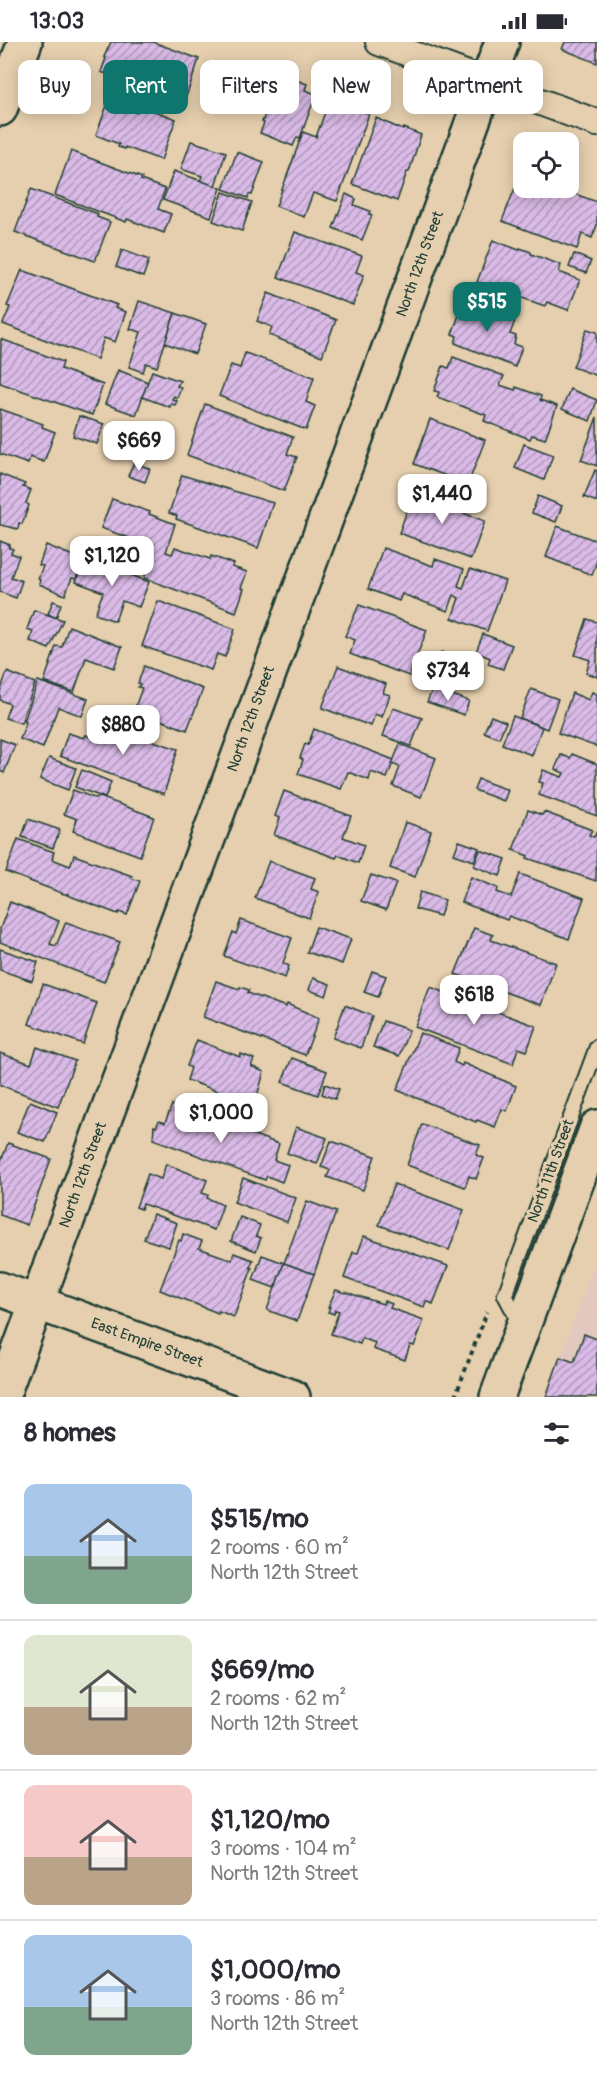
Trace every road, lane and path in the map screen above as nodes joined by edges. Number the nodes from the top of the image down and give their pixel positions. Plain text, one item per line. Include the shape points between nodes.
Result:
1 (25, 42) edge
2 (379, 42) edge
3 (502, 42) edge
4 (428, 60) edge
5 (495, 60) edge
6 (543, 103) edge
7 (0, 109) edge
8 (475, 114) edge
9 (597, 123) edge
10 (597, 1047) edge
11 (597, 1127) edge
12 (0, 1289) edge
13 (505, 1295) junction
14 (35, 1302) junction
15 (523, 1328) junction
16 (2, 1397) edge
17 (293, 1397) edge
18 (455, 1397) edge
19 (498, 1397) edge

1 - 7 street
2 - 4 street
3 - 5 street, North 12th Street
6 - 9 street
8 - 14 street, North 12th Street
10 - 13 lane, North 11th Street
11 - 15 street, North 11th Street
12 - 14 street, East Empire Street
13 - 15 lane
13 - 18 path via 488,1311
14 - 16 street, North 12th Street
14 - 17 street, East Empire Street
15 - 19 street, North 11th Street

